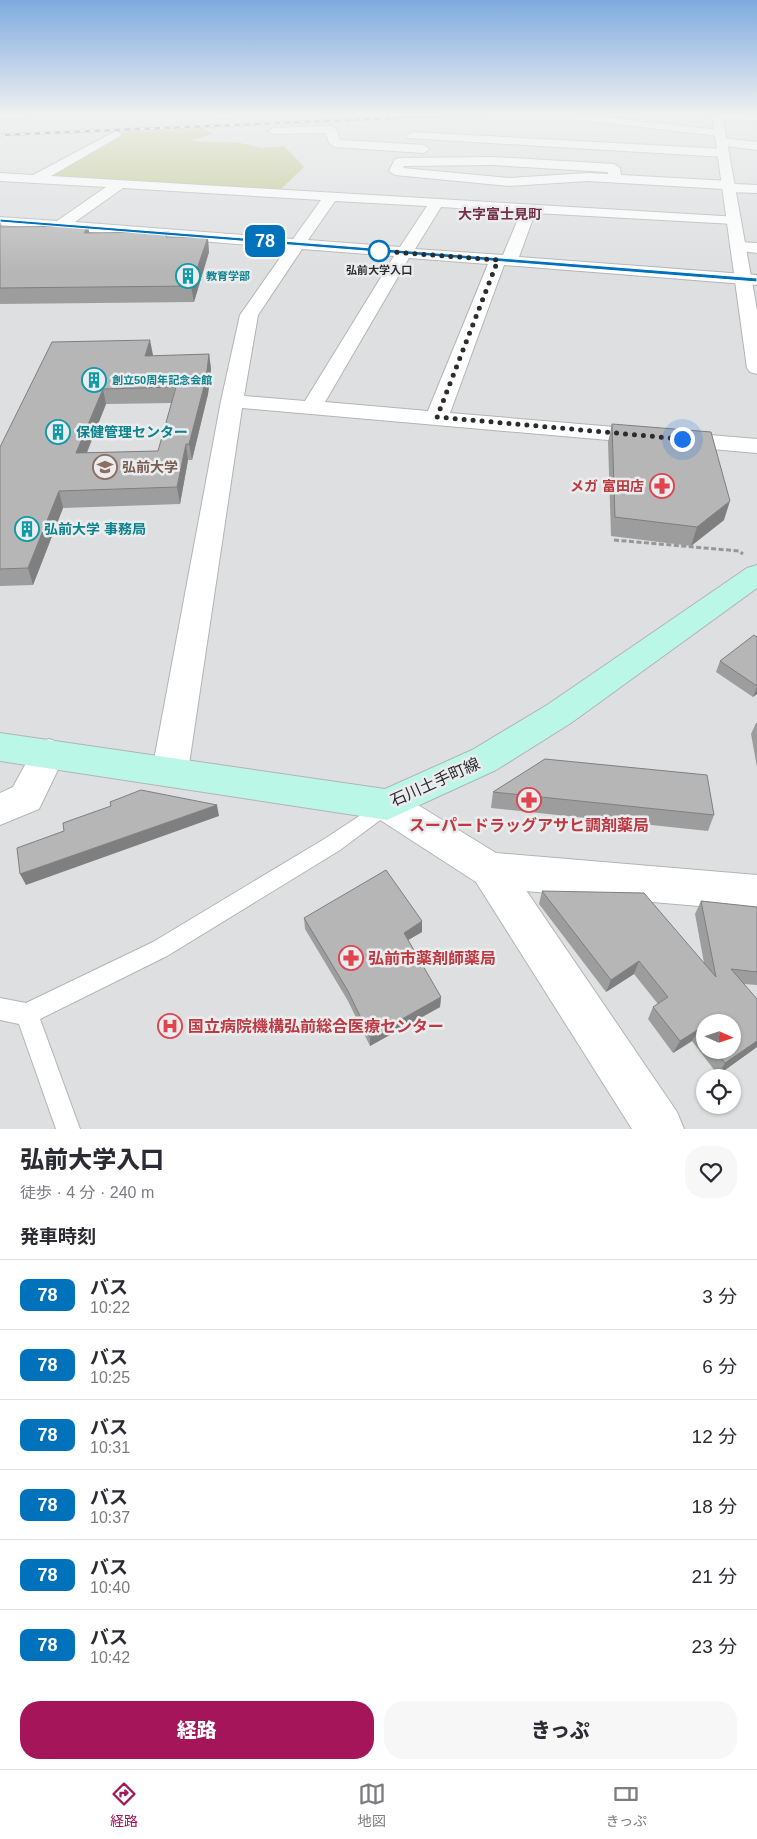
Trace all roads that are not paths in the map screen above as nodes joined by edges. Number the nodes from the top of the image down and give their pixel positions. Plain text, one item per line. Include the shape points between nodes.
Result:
1 (58, 167) edge
2 (397, 167) edge
3 (588, 167) edge
4 (726, 167) edge
5 (0, 177) edge
6 (615, 178) junction
7 (36, 179) junction
8 (120, 184) junction
9 (729, 186) junction
10 (757, 188) edge
11 (331, 196) junction
12 (436, 203) junction
13 (530, 208) junction
14 (734, 220) junction
15 (0, 221) edge
16 (62, 225) junction
17 (300, 244) junction
18 (738, 247) junction
19 (757, 248) edge
20 (404, 252) junction
21 (503, 260) junction
22 (751, 280) edge
23 (757, 368) edge
24 (232, 400) junction
25 (311, 408) junction
26 (437, 417) junction
27 (757, 446) edge
28 (752, 565) edge
29 (0, 747) edge
30 (48, 753) junction
31 (170, 771) junction
32 (387, 806) junction
33 (0, 809) edge
34 (490, 870) junction
35 (757, 893) edge
36 (0, 1009) edge
37 (27, 1014) junction
38 (68, 1129) edge
39 (660, 1129) edge

1 - 7 street
2 - 6 street via 395,171 510,182
3 - 6 street via 614,168
4 - 9 street
5 - 7 street
6 - 9 street
7 - 8 street
8 - 11 street
8 - 16 street
9 - 10 street
9 - 14 street
11 - 12 street
11 - 17 street
12 - 13 street
12 - 20 street
13 - 14 street
13 - 21 street
14 - 18 street
15 - 16 street
16 - 17 street
17 - 20 street
17 - 24 street via 249,315
18 - 19 street
18 - 22 street
20 - 21 street
20 - 25 street
21 - 22 street
21 - 26 street
22 - 23 street
24 - 25 street
24 - 31 street
25 - 26 street
26 - 27 street
28 - 32 main road, 石川土手町線 via 559,714 484,760
29 - 30 main road, 石川土手町線
30 - 31 main road, 石川土手町線
30 - 33 street via 26,798
31 - 32 main road, 石川土手町線
32 - 34 street
32 - 37 lane via 333,844 160,949
34 - 35 street
34 - 39 street
36 - 37 lane
37 - 38 lane

